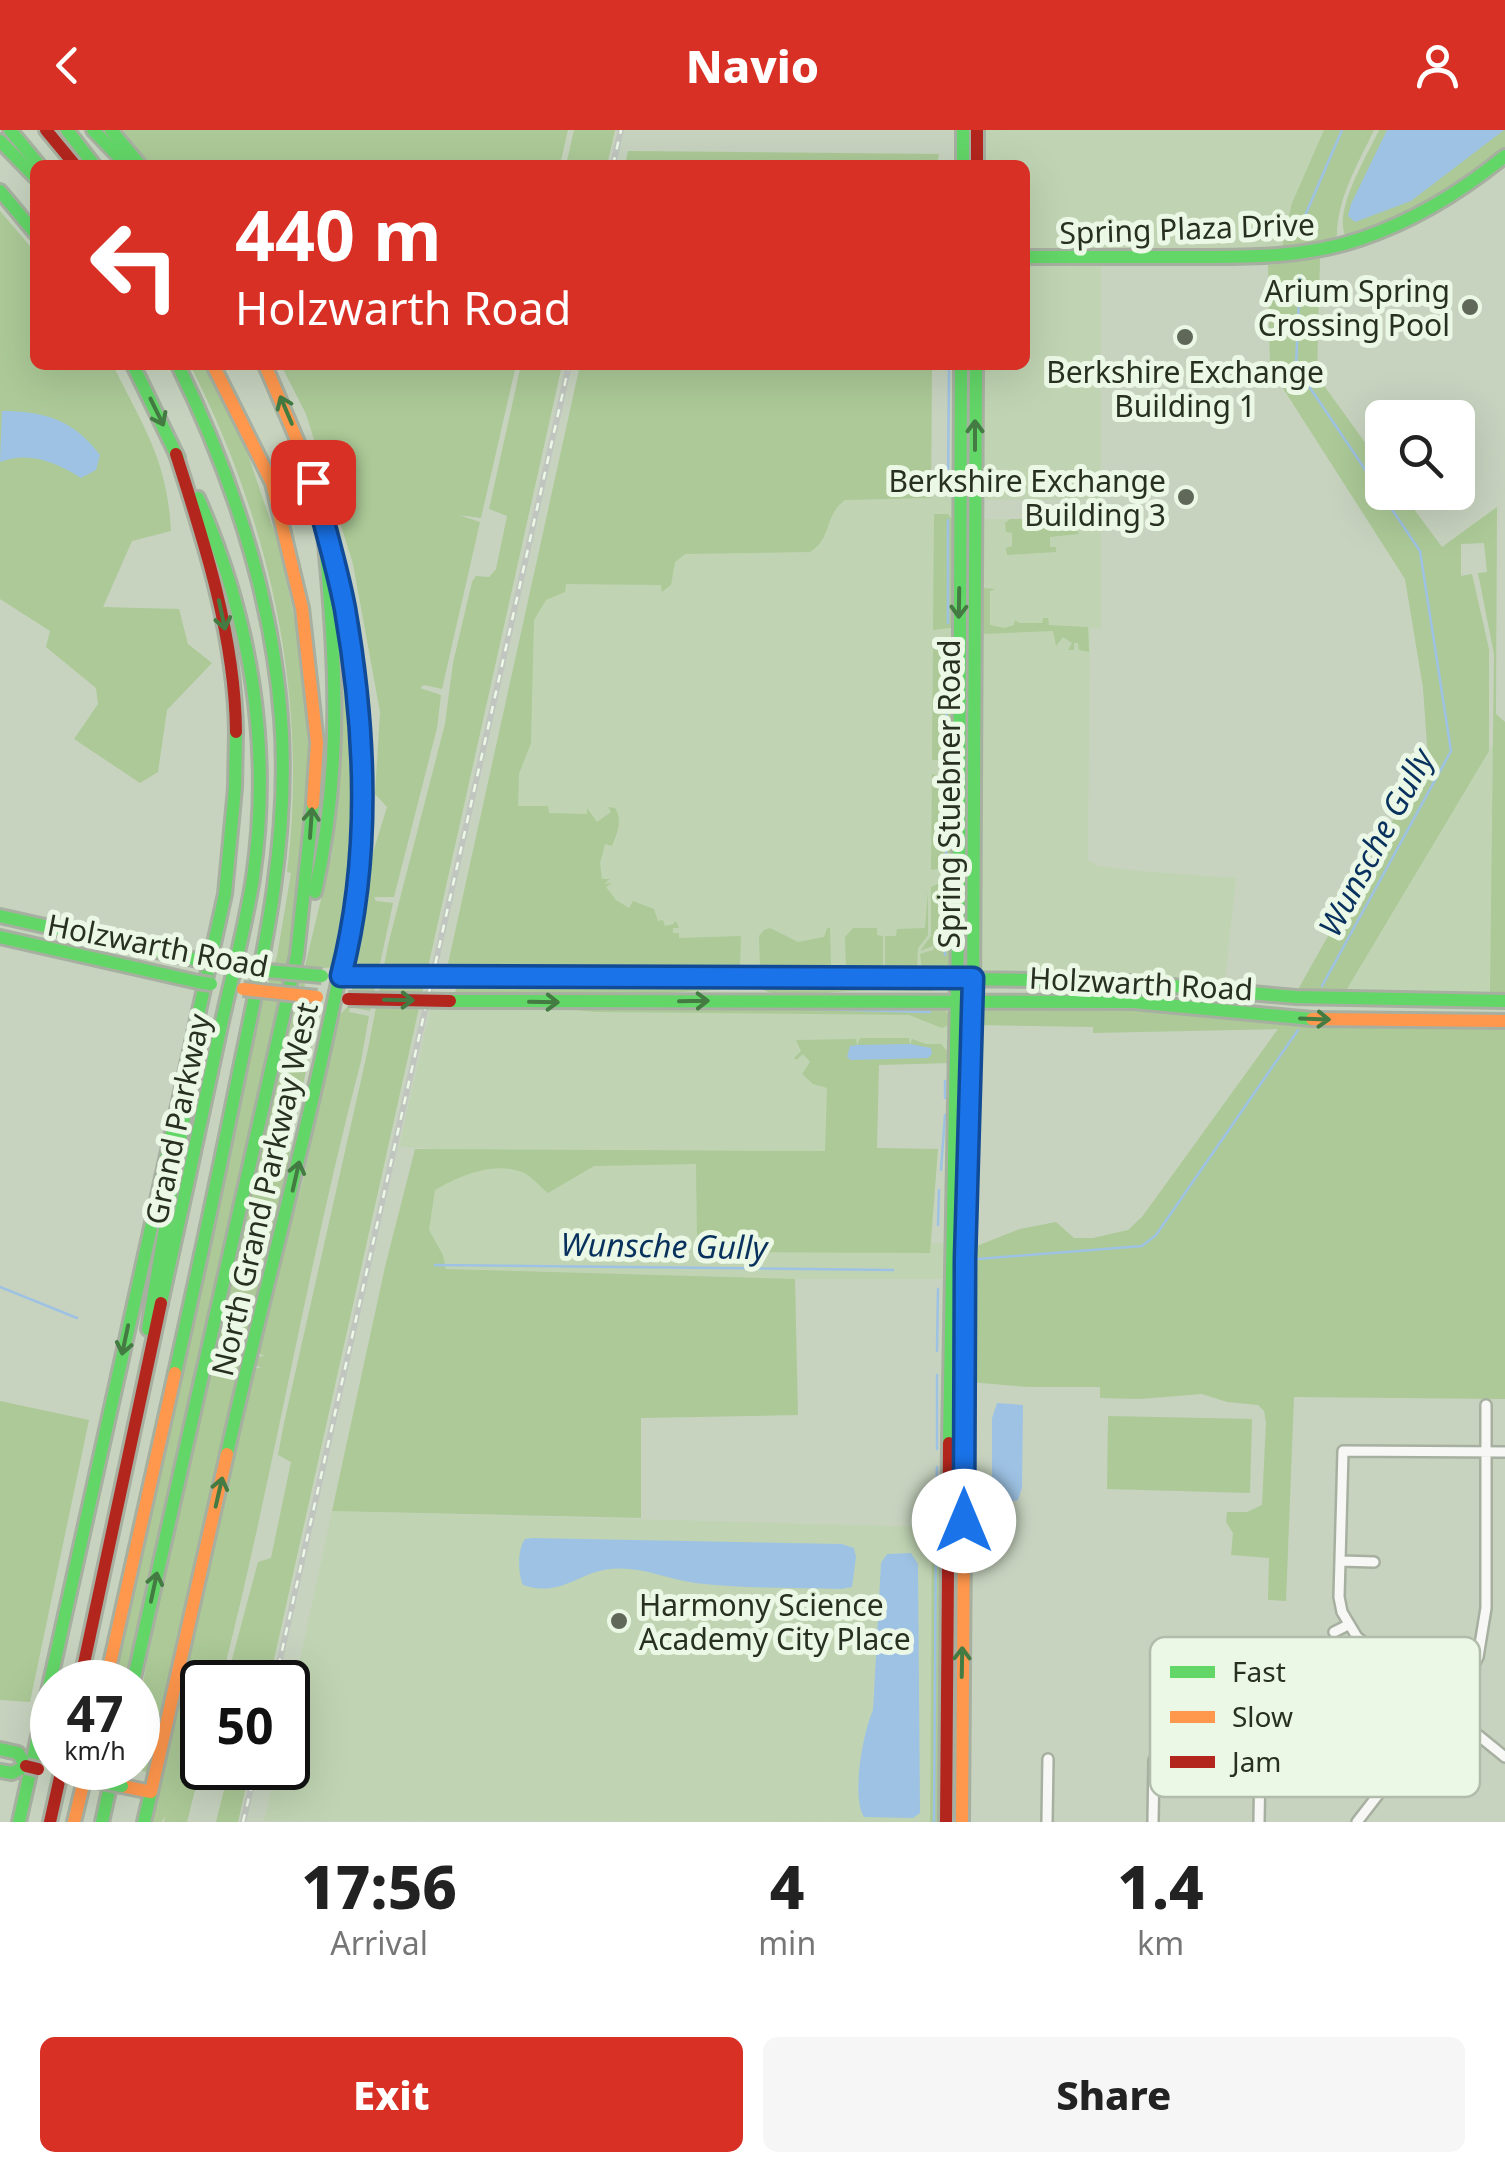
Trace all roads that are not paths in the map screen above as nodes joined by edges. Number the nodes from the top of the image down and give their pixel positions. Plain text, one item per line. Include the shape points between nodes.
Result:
1 (10, 130) edge
2 (46, 130) edge
3 (68, 130) edge
4 (93, 130) edge
5 (111, 130) edge
6 (963, 130) edge
7 (977, 130) edge
8 (0, 141) edge
9 (1505, 156) edge
10 (36, 160) edge
11 (71, 160) edge
12 (90, 160) edge
13 (122, 160) edge
14 (136, 160) edge
15 (963, 160) edge
16 (977, 160) edge
17 (30, 172) edge
18 (0, 192) edge
19 (30, 228) edge
20 (1030, 257) edge
21 (134, 370) edge
22 (180, 370) edge
23 (217, 370) edge
24 (267, 370) edge
25 (961, 370) edge
26 (976, 370) edge
27 (176, 454) junction
28 (960, 505) junction
29 (975, 510) junction
30 (324, 524) junction
31 (0, 916) edge
32 (0, 938) edge
33 (298, 955) junction
34 (241, 968) junction
35 (347, 976) junction
36 (958, 978) junction
37 (973, 978) junction
38 (1203, 988) junction
39 (237, 989) junction
40 (341, 999) junction
41 (973, 1000) junction
42 (957, 1001) junction
43 (1505, 1001) edge
44 (1200, 1009) junction
45 (198, 1018) junction
46 (1505, 1021) edge
47 (949, 1388) junction
48 (964, 1388) junction
49 (1486, 1404) dead end
50 (1486, 1452) junction
51 (1505, 1452) edge
52 (949, 1520) junction
53 (964, 1521) junction
54 (108, 1553) junction
55 (1340, 1561) junction
56 (1374, 1562) dead end
57 (1348, 1625) junction
58 (1334, 1632) dead end
59 (1358, 1637) edge
60 (1480, 1649) edge
61 (85, 1660) edge
62 (111, 1660) edge
63 (138, 1660) edge
64 (954, 1712) junction
65 (1480, 1737) edge
66 (0, 1749) edge
67 (1505, 1757) edge
68 (1048, 1759) dead end
69 (27, 1767) junction
70 (30, 1767) edge
71 (0, 1771) edge
72 (58, 1790) edge
73 (81, 1790) edge
74 (109, 1790) edge
75 (141, 1790) edge
76 (151, 1792) junction
77 (1153, 1797) edge
78 (1378, 1797) edge
79 (1360, 1821) edge
80 (19, 1822) edge
81 (50, 1822) edge
82 (74, 1822) edge
83 (102, 1822) edge
84 (144, 1822) edge
85 (946, 1822) edge
86 (962, 1822) edge
87 (1047, 1822) edge
88 (1153, 1822) edge

1 - 10 main road
2 - 11 main road
3 - 12 main road
4 - 13 main road
5 - 14 main road
6 - 15 main road
7 - 16 main road
8 - 17 main road
9 - 20 main road, Spring Plaza Drive via 1438,206 1331,248 1286,256
18 - 19 main road
21 -> 27 main road
22 - 62 main road, North Grand Parkway West via 232,484 258,570 281,720 280,825 268,928 214,1198
33 -> 23 main road, North Grand Parkway West via 317,743 302,608 272,483
30 -> 24 main road, North Grand Parkway West
25 - 28 main road, Spring Stuebner Road
29 -> 26 main road, Spring Stuebner Road
27 - 34 main road, Grand Parkway via 217,538 256,697 259,803
27 -> 45 main road via 210,557 236,724 225,894
28 - 29 main road
28 -> 36 main road, Spring Stuebner Road
29 - 37 main road, Spring Stuebner Road
30 - 33 main road via 336,685 335,784 323,864
30 - 35 main road, North Grand Parkway West via 361,723 364,812
31 - 34 main road, Holzwarth Road
32 - 39 main road, Holzwarth Road
63 -> 33 main road, North Grand Parkway West
34 - 35 main road, Holzwarth Road, bridge
34 - 39 main road, Grand Parkway
35 - 36 main road, Holzwarth Road, bridge
35 - 40 main road, North Grand Parkway West
36 - 37 main road, Holzwarth Road
36 - 42 main road, Spring Stuebner Road
37 - 38 main road, Holzwarth Road
37 - 41 main road, Spring Stuebner Road
38 - 43 main road, Holzwarth Road
38 - 44 main road
39 - 40 main road, Holzwarth Road, bridge
39 - 54 main road, Grand Parkway
40 -> 42 main road, Holzwarth Road, bridge
76 -> 40 main road, North Grand Parkway West via 241,1392
41 - 42 main road, Holzwarth Road
41 - 44 main road, Holzwarth Road
41 - 48 main road, Spring Stuebner Road
42 - 47 main road, Spring Stuebner Road
44 -> 46 main road, Holzwarth Road via 1314,1019
45 - 54 main road
45 -> 80 main road
47 - 48 main road
47 - 52 main road, Spring Stuebner Road
48 - 53 main road, Spring Stuebner Road
49 - 50 street
50 - 51 street
50 - 55 street via 1343,1450
50 - 60 street
52 - 53 main road
52 - 64 main road, Spring Stuebner Road
64 -> 53 main road, Spring Stuebner Road
54 - 61 main road, Grand Parkway
55 - 56 street
55 - 57 street
57 - 58 street
57 - 59 street
64 - 85 main road, Spring Stuebner Road
64 - 86 main road, Spring Stuebner Road
65 - 67 street
66 - 69 main road via 18,1753
68 - 87 street
69 - 70 main road
69 - 71 main road
72 - 81 main road
73 - 82 main road
74 - 83 main road
75 - 76 main road, bridge
76 - 84 main road, North Grand Parkway West
77 - 88 street
78 - 79 street

